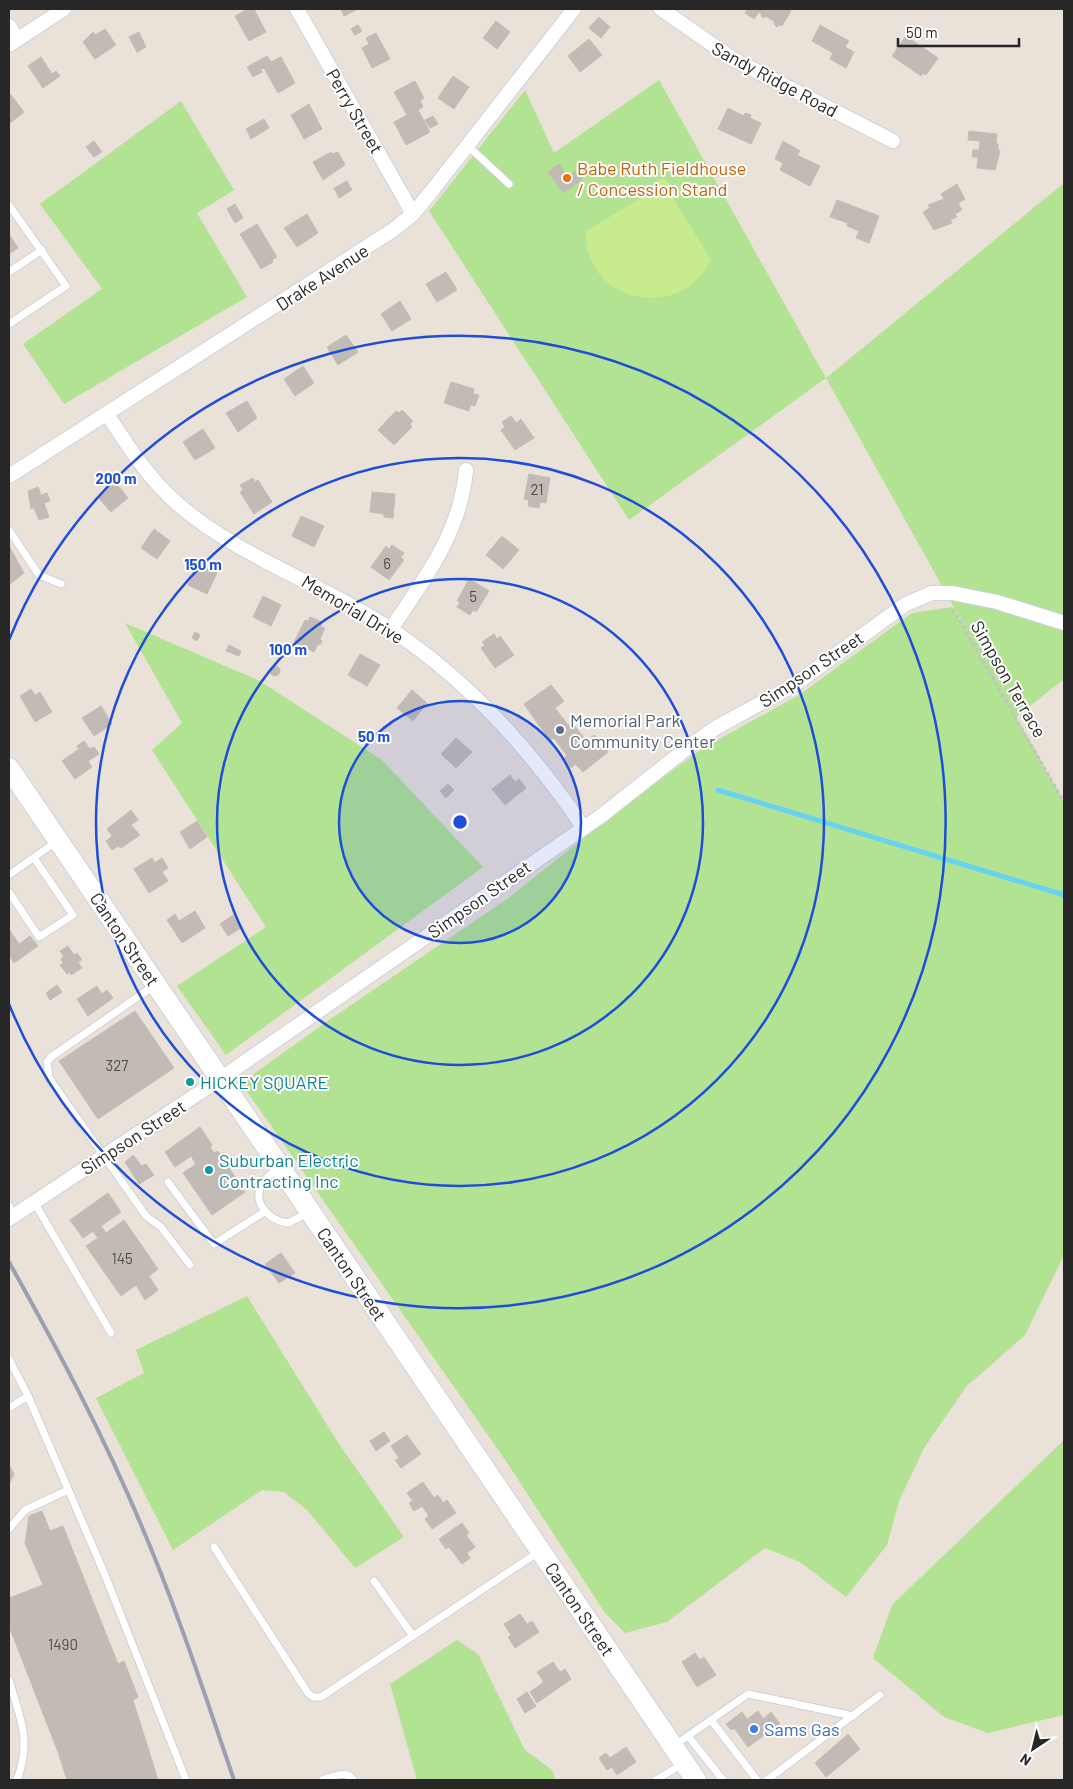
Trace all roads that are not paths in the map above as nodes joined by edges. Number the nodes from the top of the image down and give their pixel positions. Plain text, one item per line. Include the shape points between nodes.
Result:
1 (64, 9) edge
2 (297, 9) edge
3 (574, 9) edge
4 (661, 9) edge
5 (9, 26) edge
6 (13, 42) edge
7 (893, 141) dead end
8 (468, 146) junction
9 (509, 184) dead end
10 (9, 205) edge
11 (413, 214) junction
12 (42, 250) junction
13 (9, 272) edge
14 (9, 324) edge
15 (107, 414) junction
16 (466, 470) dead end
17 (9, 476) edge
18 (9, 530) edge
19 (61, 584) dead end
20 (1064, 623) edge
21 (390, 629) junction
22 (9, 768) edge
23 (583, 827) junction
24 (58, 841) junction
25 (34, 858) junction
26 (9, 875) edge
27 (9, 892) edge
28 (156, 985) junction
29 (220, 1079) junction
30 (103, 1156) junction
31 (281, 1168) junction
32 (168, 1182) dead end
33 (34, 1202) junction
34 (264, 1212) junction
35 (309, 1212) junction
36 (10, 1214) edge
37 (190, 1265) dead end
38 (111, 1333) dead end
39 (9, 1359) edge
40 (28, 1396) junction
41 (9, 1408) edge
42 (68, 1490) junction
43 (9, 1529) edge
44 (214, 1547) dead end
45 (540, 1551) junction
46 (374, 1581) dead end
47 (413, 1636) junction
48 (9, 1680) edge
49 (880, 1695) dead end
50 (853, 1716) junction
51 (711, 1720) junction
52 (682, 1749) junction
53 (18, 1780) edge
54 (186, 1780) edge
55 (322, 1780) edge
56 (353, 1780) edge
57 (656, 1780) edge
58 (696, 1780) edge
59 (722, 1780) edge
60 (757, 1780) edge
61 (767, 1780) edge

1 - 6 street
2 - 11 street, Perry Street
3 - 8 street, Drake Avenue
4 - 7 street, Sandy Ridge Road via 732,59
5 - 6 street
8 - 9 lane
8 - 11 street, Drake Avenue
10 - 12 lane
11 - 15 street, Drake Avenue via 376,242
12 - 13 lane
12 - 14 lane via 66,286
15 - 17 street, Drake Avenue
15 - 21 street, Memorial Drive via 145,469 194,517 232,543 309,582
16 - 21 street via 449,538
18 - 19 lane via 39,575
20 - 23 street, Simpson Street via 996,602 952,593 932,593 906,604 794,685 717,727
21 - 23 street, Memorial Drive via 446,672 491,713 525,750
22 - 24 main road, Canton Street
23 - 29 street, Simpson Street
24 - 25 lane
24 - 28 main road, Canton Street
25 - 26 lane
25 - 27 lane via 72,915 39,937
28 - 29 main road, Canton Street
28 - 30 lane via 47,1062 49,1078
29 - 30 street, Simpson Street
29 - 31 main road, Canton Street
30 - 33 street, Simpson Street
30 - 37 lane via 146,1216 162,1227
31 - 34 lane via 261,1185 259,1194
31 - 35 main road, Canton Street
32 - 34 lane via 214,1244
33 - 36 street, Simpson Street
33 - 38 lane
34 - 35 lane via 270,1218 288,1223
35 - 45 main road, Canton Street
39 - 40 lane
40 - 41 lane
40 - 42 lane
42 - 43 lane via 25,1510
42 - 54 lane
44 - 47 lane via 308,1694 313,1697 321,1697
45 - 47 lane
45 - 52 main road, Canton Street
46 - 47 lane
48 - 53 lane via 25,1733 25,1750
49 - 50 lane
50 - 51 lane via 748,1694
50 - 61 lane
51 - 52 lane
51 - 60 lane
52 - 57 lane
52 - 58 main road, Canton Street
52 - 59 lane
55 - 56 lane via 346,1774

